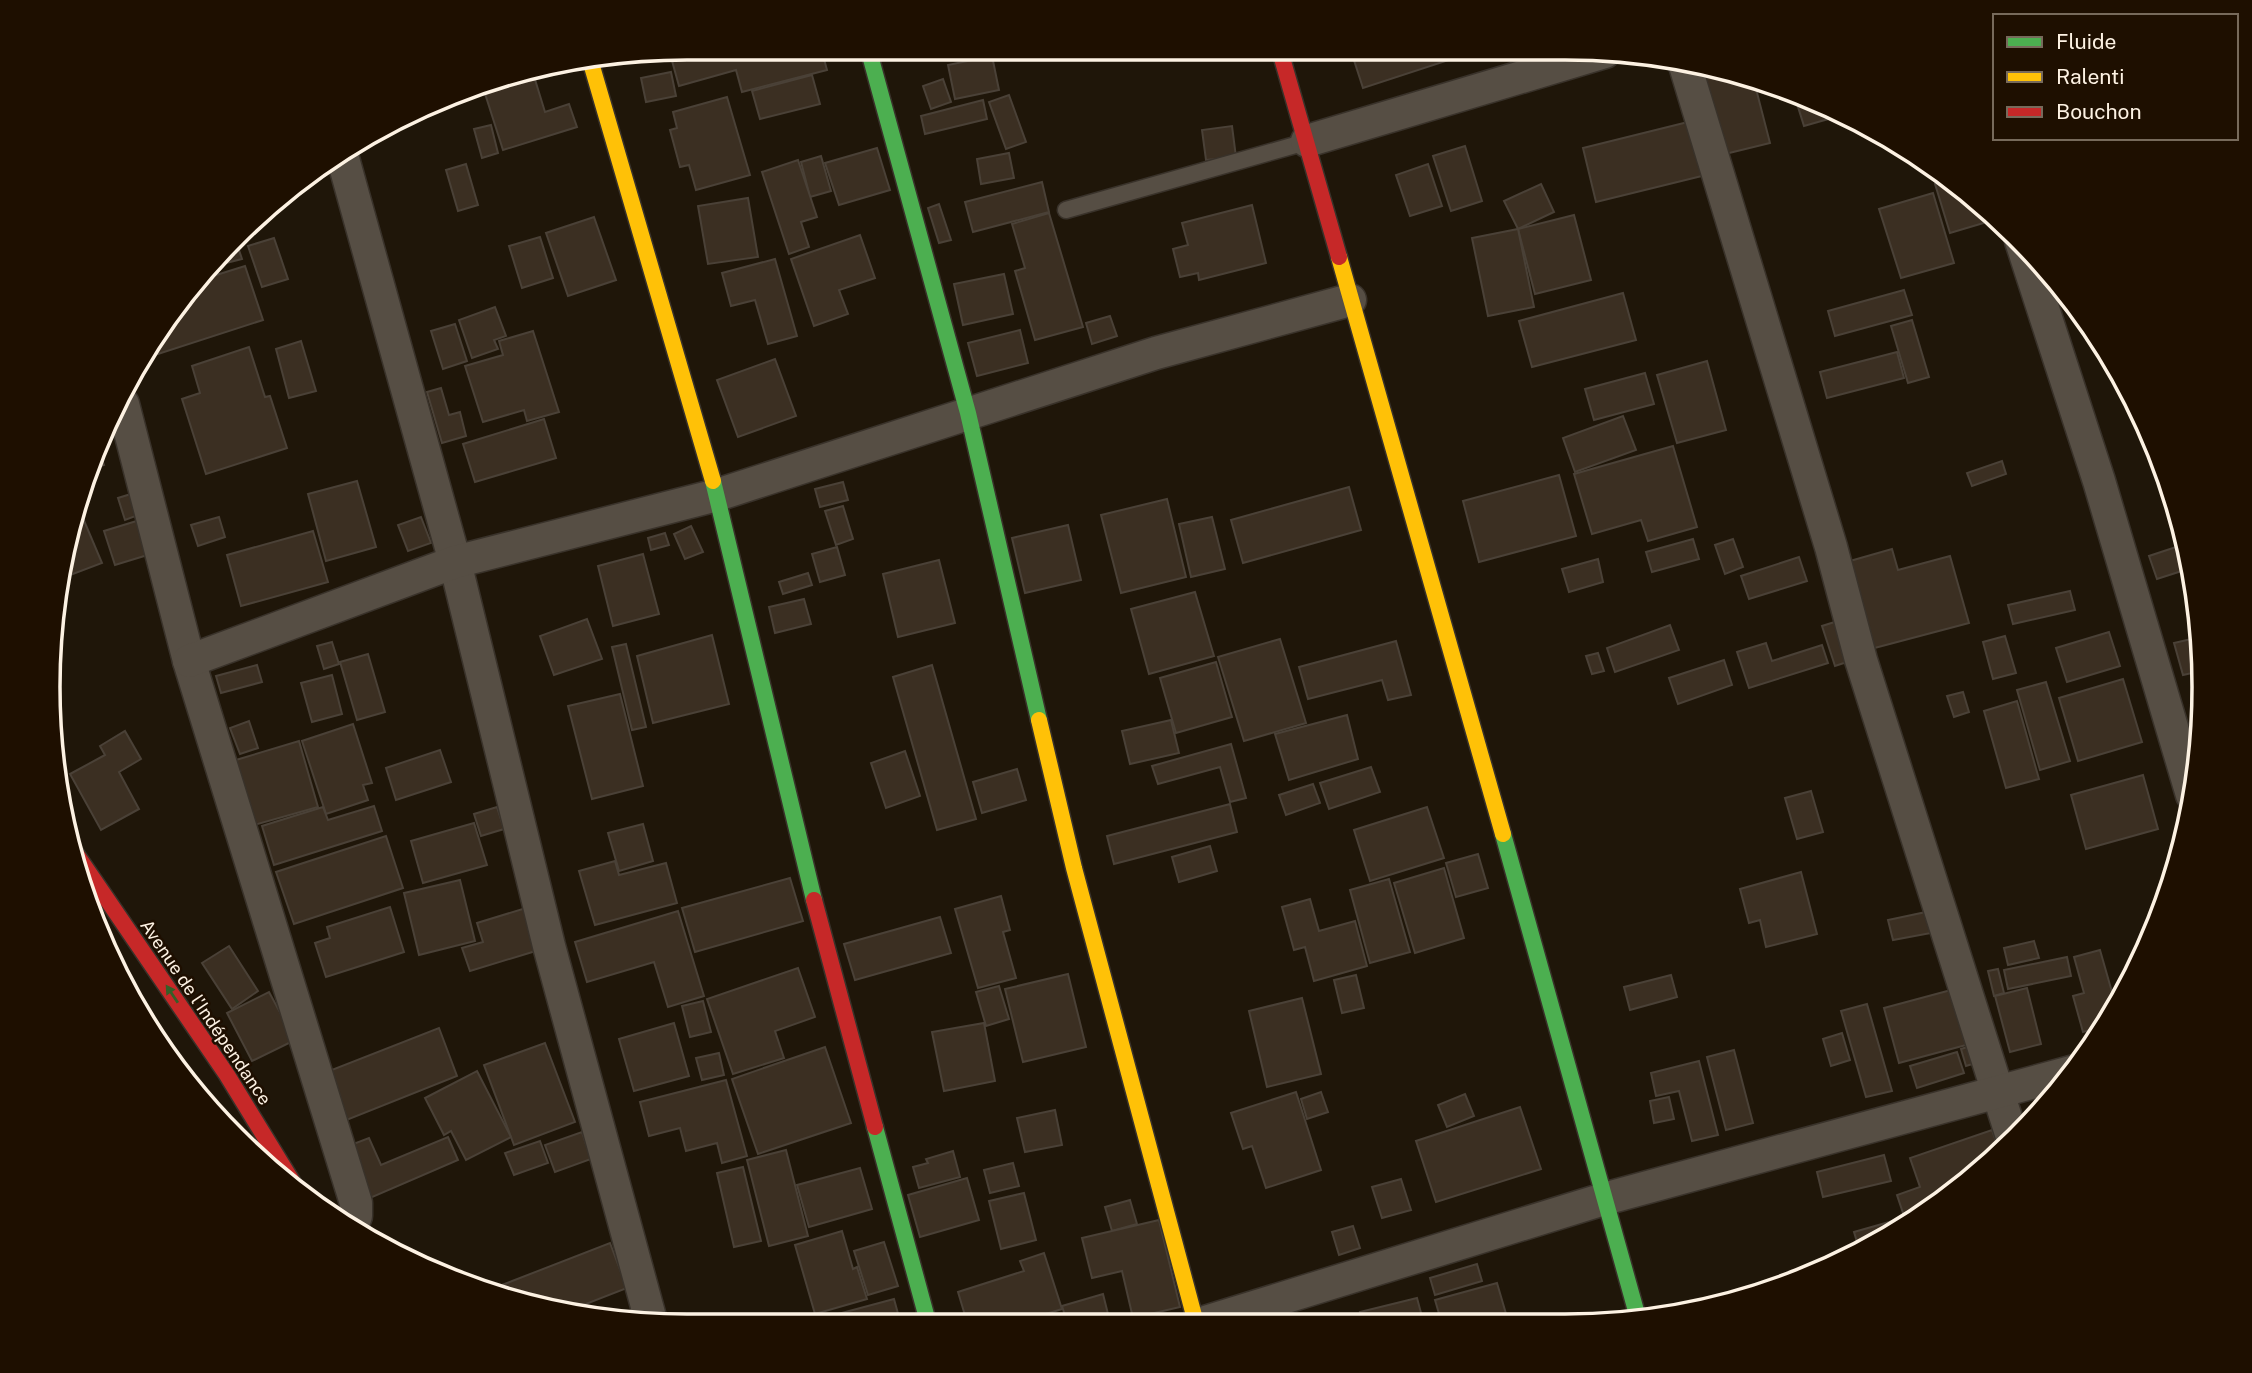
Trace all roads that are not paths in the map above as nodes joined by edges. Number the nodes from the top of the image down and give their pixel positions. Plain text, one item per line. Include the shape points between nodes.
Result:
1 (871, 60) edge
2 (1283, 60) edge
3 (1577, 60) edge
4 (592, 67) edge
5 (1687, 72) edge
6 (1307, 141) junction
7 (344, 162) edge
8 (1066, 210) dead end
9 (2028, 264) edge
10 (1350, 300) junction
11 (124, 410) edge
12 (968, 413) junction
13 (717, 495) junction
14 (455, 562) junction
15 (189, 661) junction
16 (2186, 774) edge
17 (88, 871) edge
18 (2056, 1077) edge
19 (1997, 1093) junction
20 (2009, 1130) edge
21 (284, 1167) edge
22 (1604, 1199) junction
23 (355, 1218) edge
24 (1635, 1309) edge
25 (649, 1312) edge
26 (926, 1314) edge
27 (1194, 1314) edge
28 (1231, 1314) edge

1 - 12 street
2 - 6 street
3 - 6 street
4 - 13 street
5 - 19 street via 1861,660
6 - 8 lane
6 - 10 street
7 - 14 street
9 - 16 street
10 - 12 street via 1156,353
10 - 22 street
11 - 15 street
12 - 13 street
12 - 27 street via 1074,869
13 - 14 street
13 - 26 street via 824,942
14 - 15 street
14 - 25 street via 549,946
15 - 23 street via 356,1203
21 -> 17 street, Avenue de l'Indépendance
18 - 19 street
19 - 20 street
19 - 22 street
22 - 24 street
22 - 28 street

